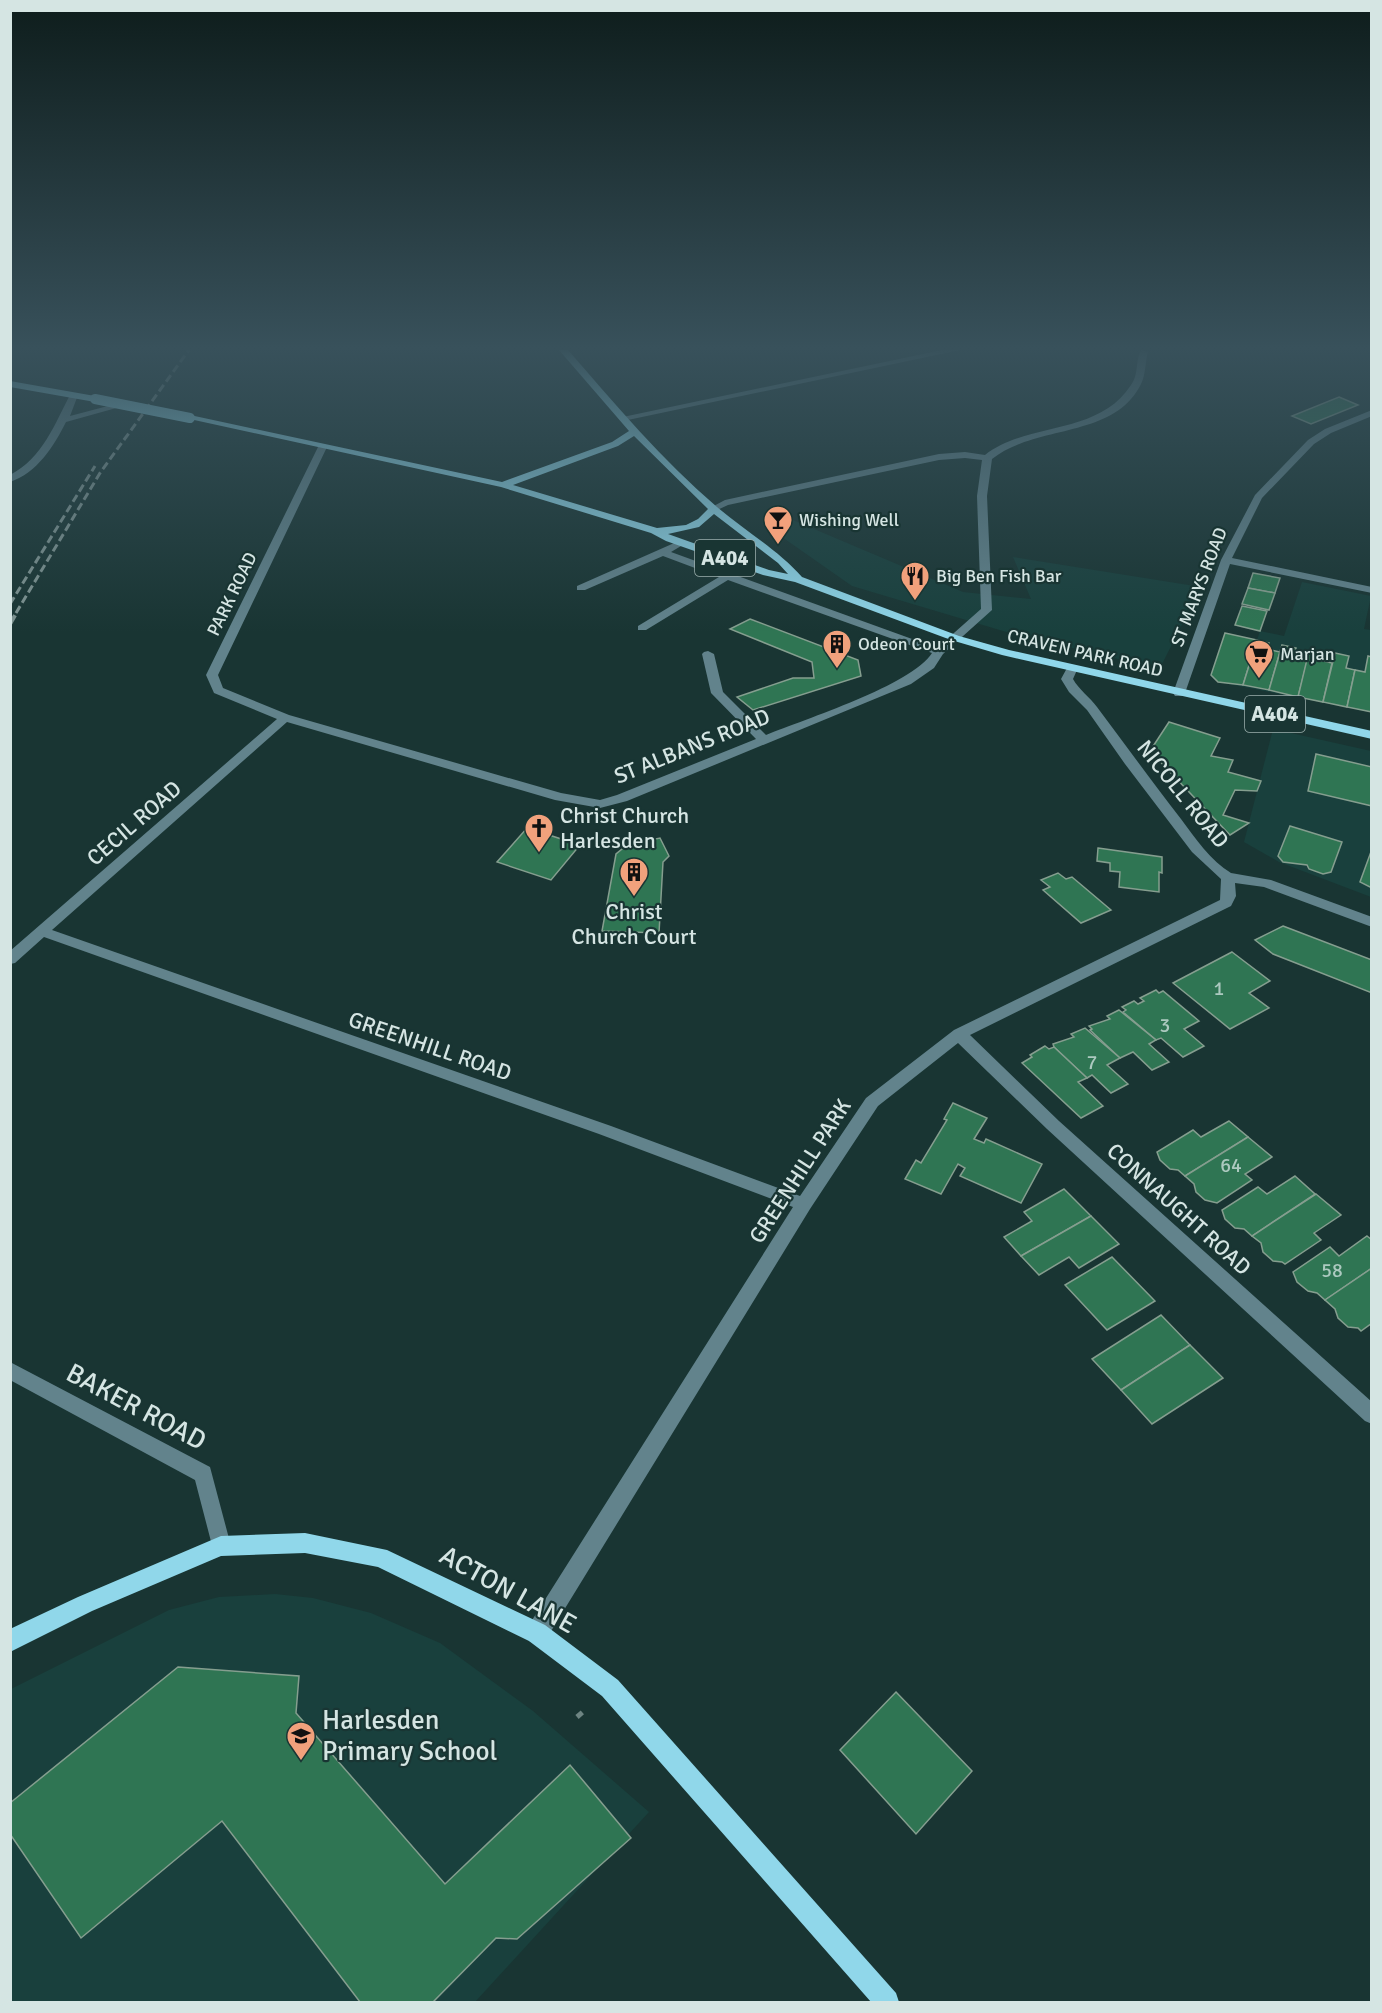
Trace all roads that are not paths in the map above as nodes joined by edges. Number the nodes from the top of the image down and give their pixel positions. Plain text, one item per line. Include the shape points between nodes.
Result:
1 (48, 444) edge
2 (308, 444) edge
3 (615, 444) joint
4 (647, 444) edge
5 (1005, 444) edge
6 (1309, 444) edge
7 (322, 447) junction
8 (651, 448) junction
9 (987, 458) junction
10 (542, 471) junction
11 (10, 479) edge
12 (503, 485) junction
13 (541, 495) junction
14 (713, 509) junction
15 (655, 531) junction
16 (681, 543) junction
17 (663, 553) junction
18 (1226, 560) junction
19 (745, 565) junction
20 (727, 576) junction
21 (798, 579) junction
22 (581, 588) dead end
23 (1371, 590) edge
24 (642, 628) dead end
25 (955, 638) junction
26 (939, 652) junction
27 (708, 654) dead end
28 (1071, 670) junction
29 (1179, 693) junction
30 (285, 718) junction
31 (1371, 735) edge
32 (764, 740) junction
33 (1228, 877) junction
34 (1371, 922) edge
35 (41, 932) junction
36 (10, 959) edge
37 (959, 1034) junction
38 (804, 1204) junction
39 (10, 1370) edge
40 (1371, 1415) edge
41 (221, 1546) junction
42 (537, 1633) junction
43 (10, 1641) edge
44 (888, 2002) edge

1 - 11 street via 18,476
2 - 7 main road, A404, bridge
3 - 8 main road
3 - 10 main road
4 - 8 main road
5 - 9 street
6 - 18 street, ST MARYS ROAD via 1258,497
7 - 12 main road, A404
7 - 30 street, PARK ROAD via 212,675 218,690
8 - 14 main road, A404
9 - 14 street via 939,457 725,503
9 - 25 street, ST ALBANS ROAD via 982,496 987,610
10 - 12 main road
10 - 13 main road
12 - 13 main road, A404
13 - 15 main road, A404
14 - 15 main road, A404 via 706,519 692,527
14 - 21 main road, CRAVEN PARK ROAD / A404 via 782,561
15 - 16 main road, CRAVEN PARK ROAD / A404
16 - 17 street
16 - 19 main road, CRAVEN PARK ROAD / A404
17 - 20 street
17 - 22 street
18 - 23 street
18 - 29 street, ST MARYS ROAD
19 - 20 street
19 - 21 main road, CRAVEN PARK ROAD / A404
20 - 24 street
20 - 26 street
21 - 25 main road, CRAVEN PARK ROAD / A404
25 - 26 street, ST ALBANS ROAD
25 - 28 main road, CRAVEN PARK ROAD / A404
26 - 32 street, ST ALBANS ROAD via 930,666 907,682
27 - 32 street via 717,693
28 - 29 main road, CRAVEN PARK ROAD / A404
28 - 33 street, NICOLL ROAD via 1067,679 1073,689 1091,707 1197,849
29 - 31 main road, CRAVEN PARK ROAD / A404
30 - 32 street, ST ALBANS ROAD via 530,789 600,804
30 - 35 street, CECIL ROAD
33 - 34 street, NICOLL ROAD via 1266,883
33 - 37 street, GREENHILL PARK via 1226,903
35 - 36 street, CECIL ROAD
35 - 38 street, GREENHILL ROAD
37 - 38 street, GREENHILL PARK via 872,1102
37 - 40 street, CONNAUGHT ROAD
38 - 42 street, GREENHILL PARK
39 - 41 street, BAKER ROAD via 203,1474
41 - 42 main road, ACTON LANE via 305,1543 380,1557
41 - 43 main road, ACTON LANE via 84,1604
42 - 44 main road, ACTON LANE via 610,1688

